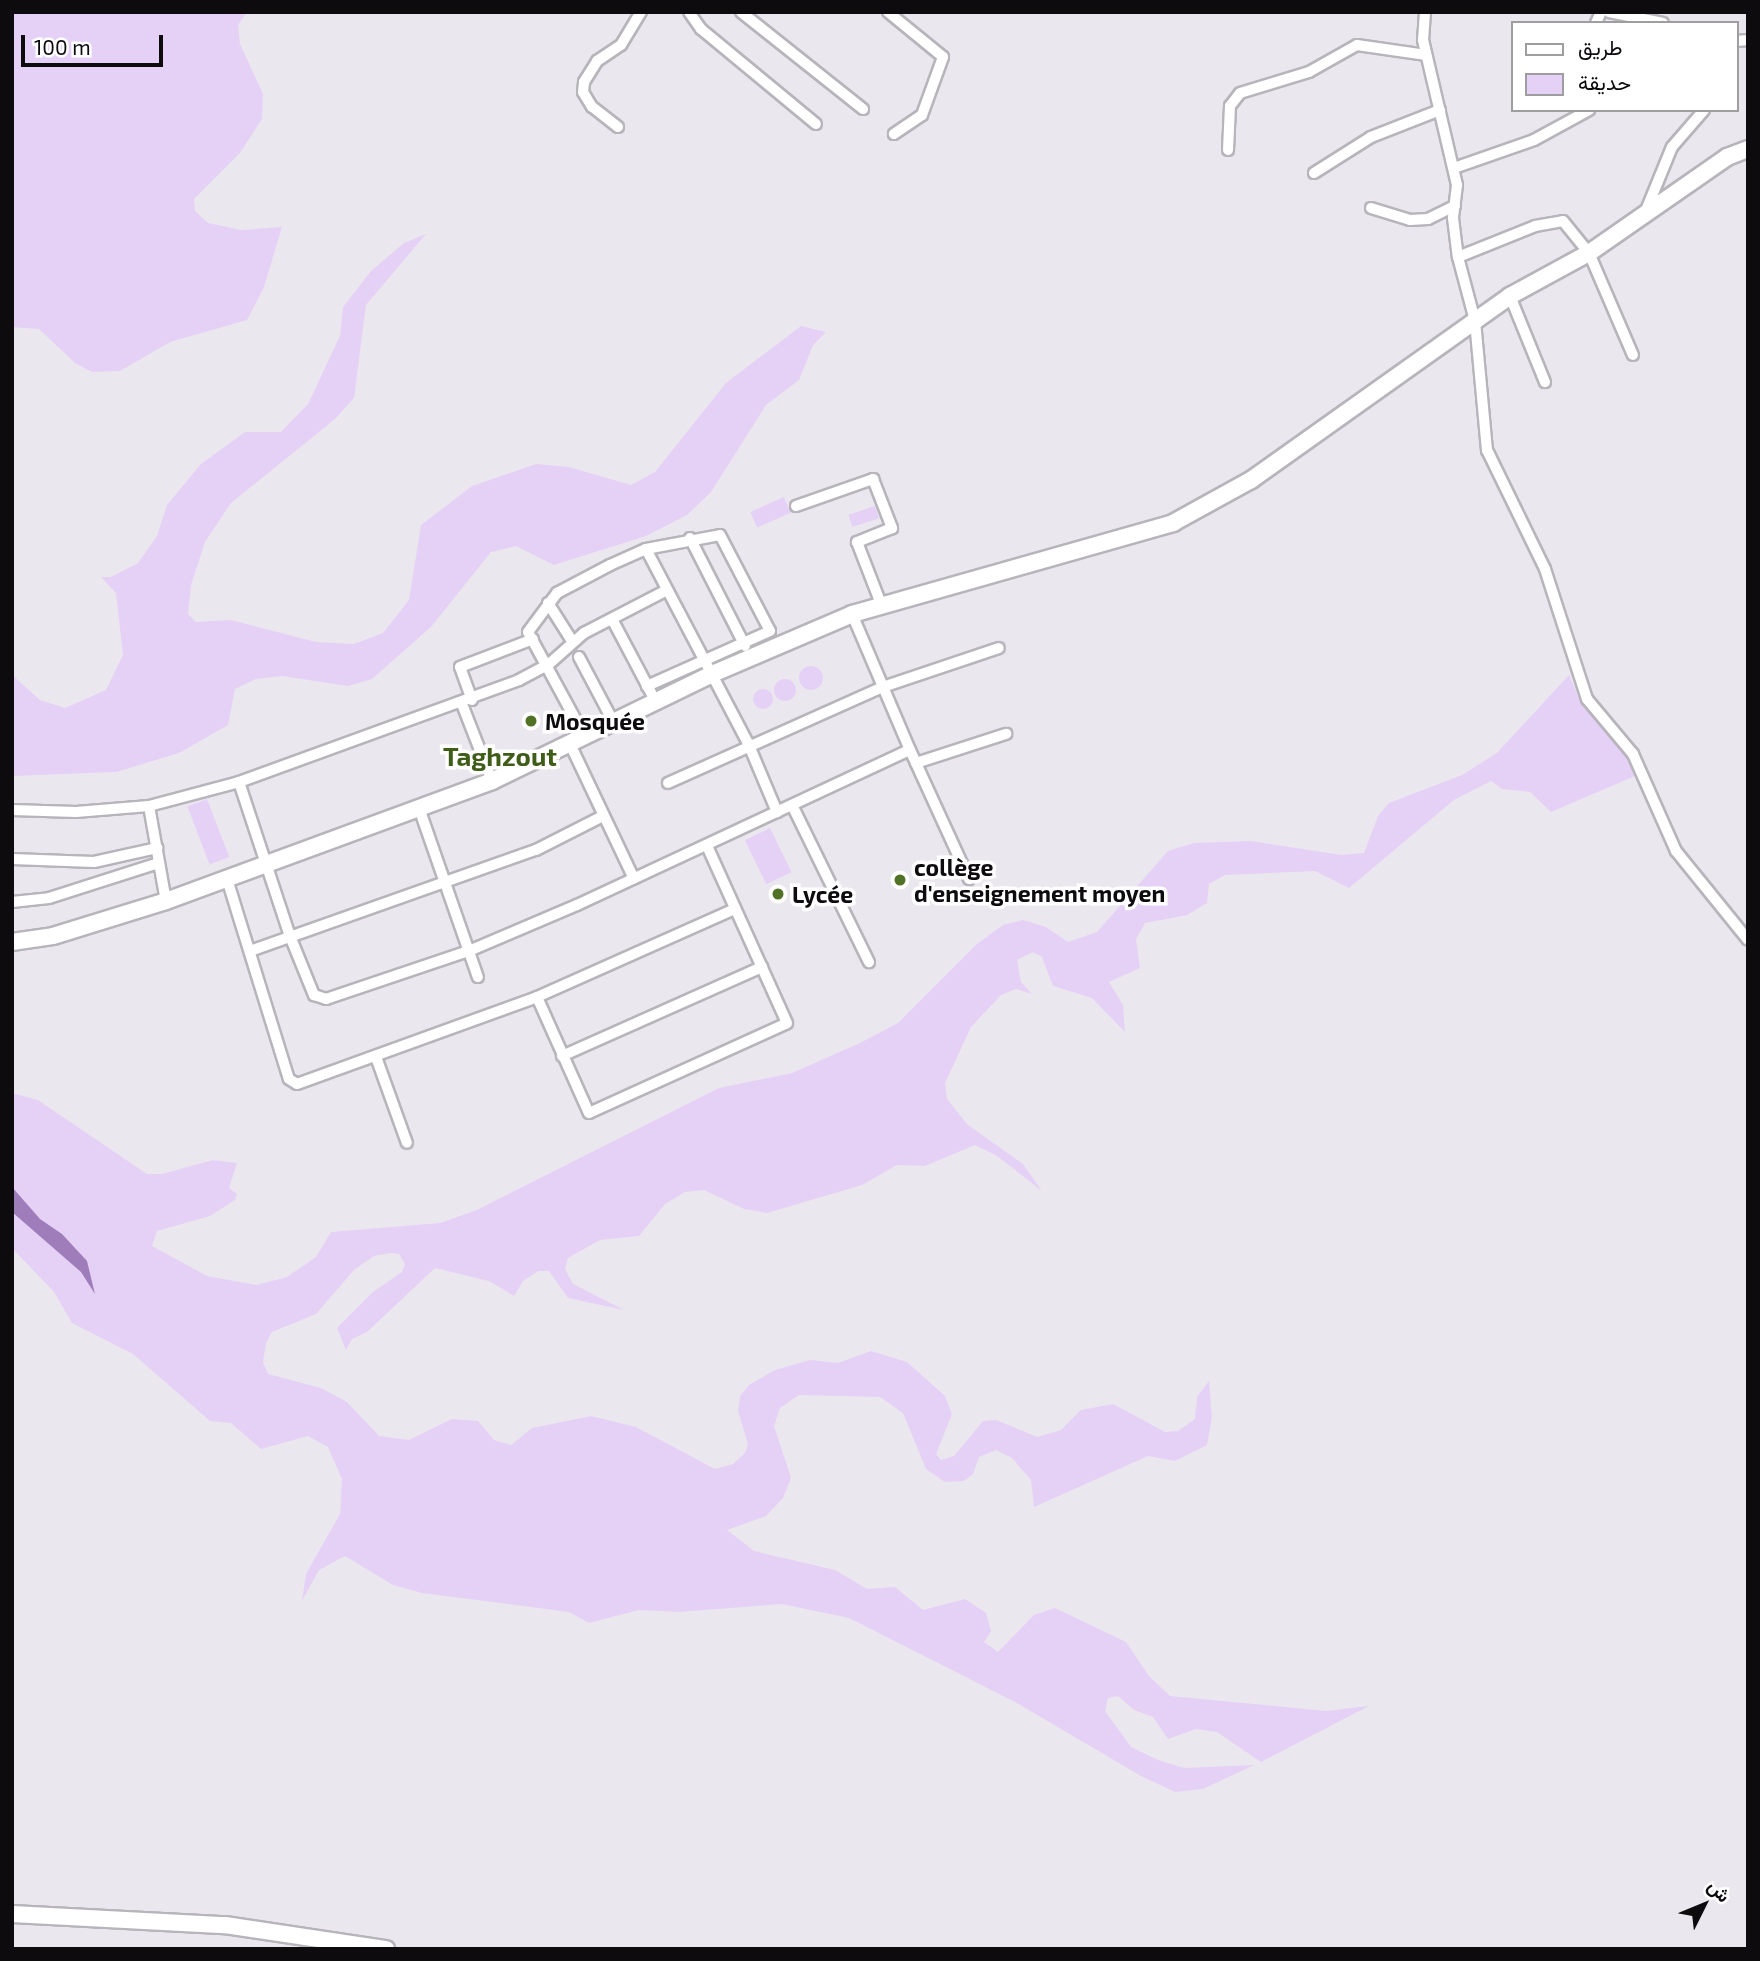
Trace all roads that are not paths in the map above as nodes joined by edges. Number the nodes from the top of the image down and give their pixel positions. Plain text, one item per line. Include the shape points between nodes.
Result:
1 (641, 12) edge
2 (689, 12) edge
3 (741, 12) edge
4 (888, 12) edge
5 (1425, 12) edge
6 (1609, 12) edge
7 (1653, 21) edge
8 (1426, 55) junction
9 (863, 109) dead end
10 (1440, 110) junction
11 (1585, 112) edge
12 (1702, 112) edge
13 (816, 124) dead end
14 (618, 127) dead end
15 (894, 134) dead end
16 (1748, 149) edge
17 (1228, 150) dead end
18 (1454, 168) junction
19 (1314, 173) dead end
20 (1455, 206) junction
21 (1371, 208) dead end
22 (1644, 214) junction
23 (1588, 253) junction
24 (1458, 257) junction
25 (1510, 296) junction
26 (1475, 321) junction
27 (1633, 355) dead end
28 (1545, 382) dead end
29 (796, 506) dead end
30 (690, 538) junction
31 (646, 549) junction
32 (667, 590) junction
33 (548, 603) junction
34 (881, 604) junction
35 (852, 614) junction
36 (612, 619) junction
37 (533, 639) junction
38 (572, 641) junction
39 (743, 642) junction
40 (999, 648) dead end
41 (579, 657) dead end
42 (751, 657) junction
43 (702, 659) junction
44 (549, 664) junction
45 (710, 675) junction
46 (648, 686) junction
47 (883, 687) junction
48 (467, 702) junction
49 (656, 702) junction
50 (614, 723) junction
51 (1006, 734) dead end
52 (578, 741) junction
53 (748, 743) junction
54 (910, 750) junction
55 (916, 763) junction
56 (492, 781) junction
57 (239, 782) junction
58 (668, 783) dead end
59 (792, 805) junction
60 (149, 806) junction
61 (419, 808) junction
62 (12, 810) edge
63 (777, 812) junction
64 (603, 816) junction
65 (707, 846) junction
66 (157, 848) junction
67 (12, 859) edge
68 (159, 863) junction
69 (267, 865) junction
70 (227, 879) junction
71 (634, 879) junction
72 (969, 879) dead end
73 (445, 884) junction
74 (166, 901) junction
75 (12, 902) edge
76 (735, 909) junction
77 (290, 936) junction
78 (1748, 940) edge
79 (12, 942) edge
80 (250, 951) junction
81 (469, 951) junction
82 (869, 962) dead end
83 (762, 967) junction
84 (478, 977) dead end
85 (537, 997) junction
86 (562, 1056) junction
87 (376, 1057) junction
88 (407, 1143) dead end
89 (12, 1914) edge
90 (386, 1949) edge

1 - 14 street via 621,46 597,61 584,82 592,107
2 - 13 street via 701,29
3 - 9 street
4 - 15 street via 943,57 922,115
5 - 8 street
6 - 7 street
8 - 10 street
8 - 17 street via 1357,45 1309,72 1241,93 1230,106
10 - 18 street
10 - 19 street via 1371,137
11 - 18 street via 1534,140
12 - 22 street via 1672,147
16 - 22 main road via 1727,157
18 - 20 street
20 - 21 street via 1428,219 1410,220
20 - 24 street
22 - 23 main road
23 - 24 street via 1570,226 1555,220
23 - 25 main road
23 - 27 street
24 - 26 street
25 - 26 main road
25 - 28 street
26 - 34 main road via 1251,480 1190,515 1115,543
26 - 78 street via 1487,450 1545,569 1587,699 1633,754 1676,851
29 - 34 street via 873,479 892,528 857,542
30 - 31 street via 668,548
30 - 39 street
30 - 39 street via 720,535 770,631
31 - 32 street
31 - 33 street via 557,593
32 - 36 street
32 - 43 street
33 - 37 street via 528,632
33 - 38 street
34 - 35 main road
35 - 42 main road
35 - 47 street
36 - 38 street
36 - 46 street
37 - 44 street
37 - 48 street via 460,667
38 - 44 street
39 - 42 street
39 - 43 street
40 - 47 street
41 - 50 street
42 - 45 main road
43 - 45 street
43 - 46 street
44 - 48 street
44 - 52 street
45 - 49 main road
45 - 53 street
46 - 49 street
47 - 53 street
47 - 54 street
48 - 56 street
48 - 57 street
49 - 50 main road
50 - 52 main road
51 - 55 street
52 - 56 main road
52 - 64 street
53 - 58 street
53 - 63 street
54 - 55 street
54 - 59 street
55 - 72 street
56 - 61 main road
57 - 60 street
57 - 69 street
59 - 63 street
59 - 82 street
60 - 62 street via 76,812
60 - 66 street
61 - 69 main road
61 - 73 street
63 - 65 street
64 - 71 street
64 - 73 street via 536,850
65 - 71 street
65 - 76 street
66 - 67 street via 94,862
66 - 68 street
68 - 74 street
68 - 75 street via 48,898
69 - 70 main road
69 - 77 street
70 - 74 main road
70 - 80 street
71 - 81 street
73 - 77 street
73 - 81 street
74 - 79 main road via 53,936
76 - 83 street
76 - 85 street
77 - 80 street
77 - 81 street via 314,995 326,999
80 - 87 street via 293,1083
81 - 84 street
83 - 86 street
83 - 86 street via 787,1023 594,1112 585,1108
85 - 86 street
85 - 87 street
87 - 88 street
89 - 90 main road via 225,1925

